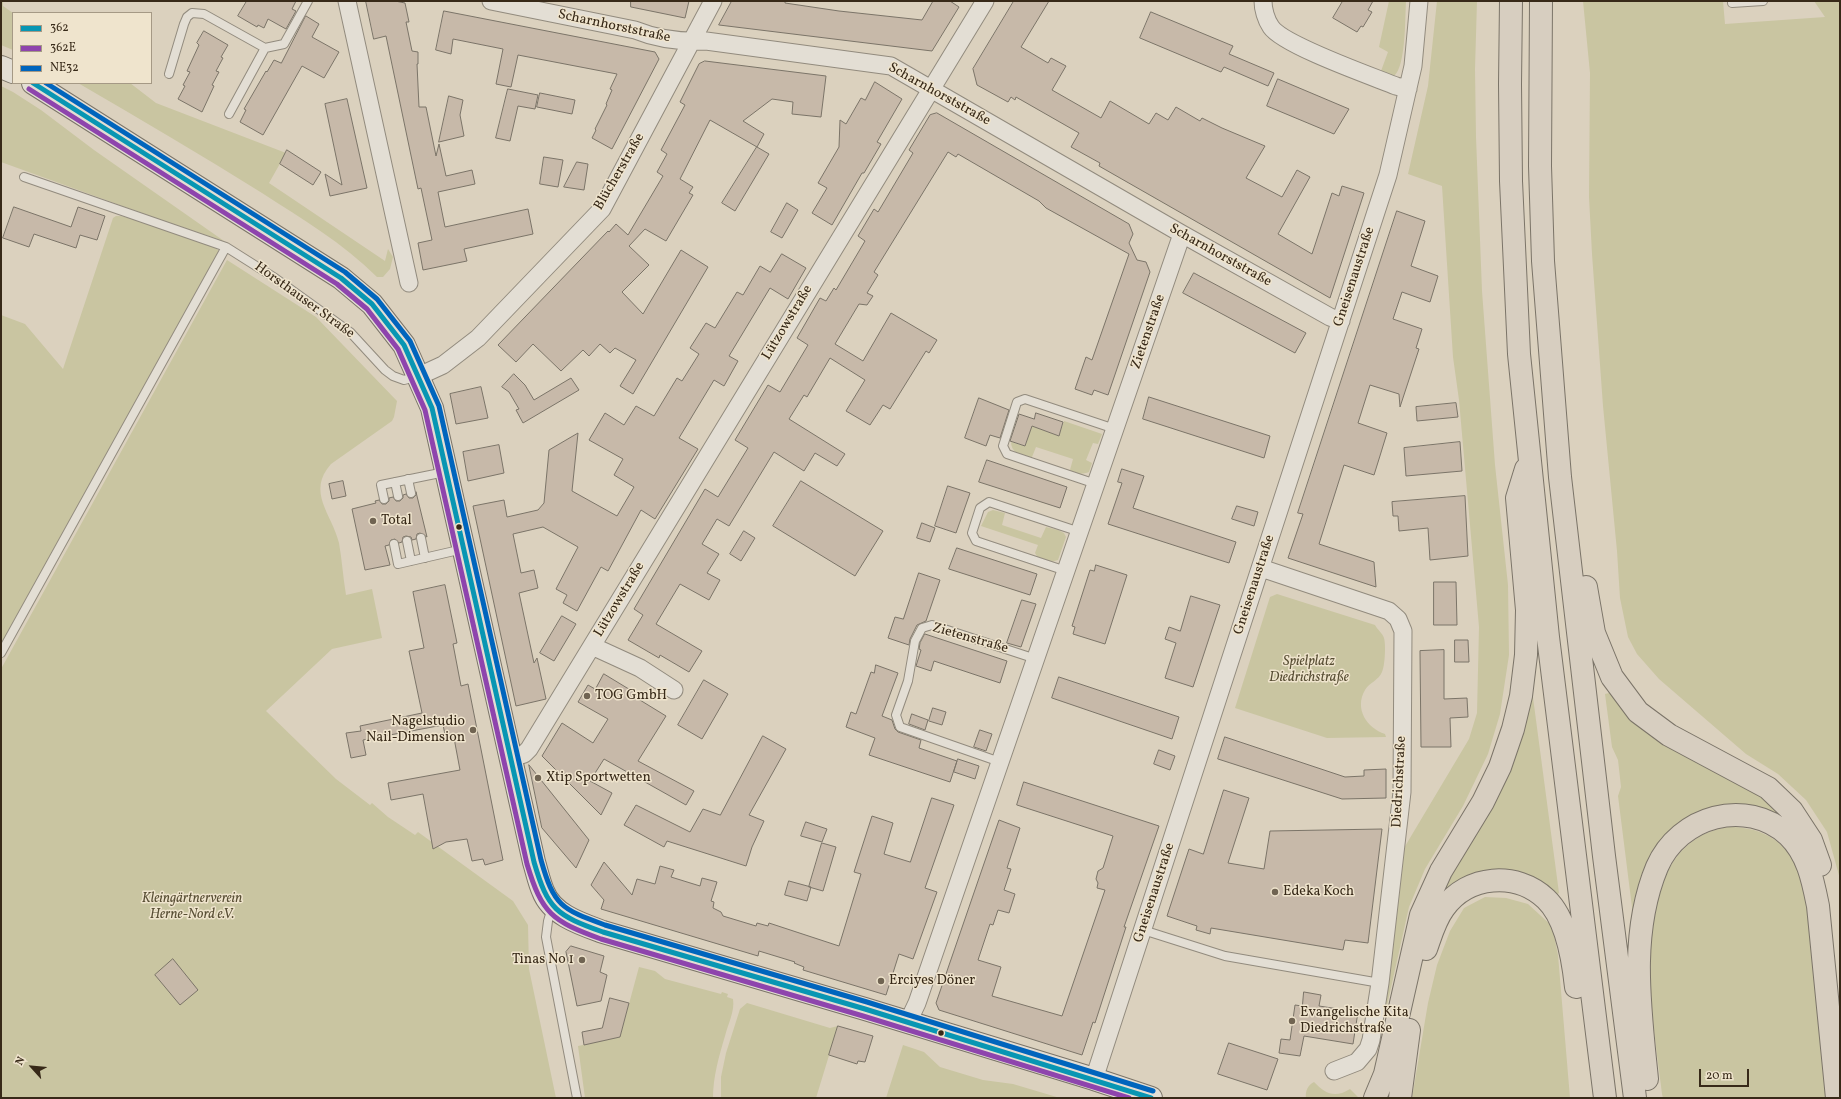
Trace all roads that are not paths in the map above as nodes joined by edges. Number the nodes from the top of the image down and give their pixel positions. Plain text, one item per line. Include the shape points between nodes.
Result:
1 (308, 1) edge
2 (347, 1) edge
3 (491, 1) edge
4 (713, 1) edge
5 (985, 1) edge
6 (1263, 1) edge
7 (1419, 1) edge
8 (1511, 1) edge
9 (1541, 1) edge
10 (1732, 1) edge
11 (1763, 1) edge
12 (690, 42) junction
13 (265, 48) junction
14 (1, 67) edge
15 (12, 72) edge
16 (169, 74) dead end
17 (36, 84) edge
18 (932, 89) junction
19 (1408, 89) junction
20 (229, 114) dead end
21 (24, 177) dead end
22 (1182, 234) junction
23 (226, 247) junction
24 (409, 283) dead end
25 (1341, 321) junction
26 (419, 376) junction
27 (1115, 429) junction
28 (1529, 460) junction
29 (446, 471) junction
30 (1560, 477) junction
31 (408, 479) junction
32 (395, 482) junction
33 (1096, 484) junction
34 (411, 493) dead end
35 (398, 496) dead end
36 (384, 499) dead end
37 (1080, 532) junction
38 (421, 538) dead end
39 (407, 541) dead end
40 (394, 544) dead end
41 (463, 550) junction
42 (425, 558) junction
43 (411, 561) junction
44 (1261, 568) junction
45 (1066, 572) junction
46 (592, 646) junction
47 (1, 653) edge
48 (1036, 659) junction
49 (674, 690) dead end
50 (510, 758) junction
51 (1000, 762) junction
52 (553, 906) junction
53 (1143, 930) junction
54 (1380, 983) junction
55 (1840, 989) edge
56 (908, 1022) junction
57 (1334, 1071) dead end
58 (1094, 1079) junction
59 (577, 1098) edge
60 (1148, 1098) edge
61 (1374, 1098) edge
62 (1400, 1098) edge
63 (1596, 1098) edge
64 (1605, 1098) edge
65 (1635, 1098) edge
66 (1649, 1098) edge
67 (1837, 1098) edge

1 - 13 lane via 284,44
2 - 24 street
3 - 12 street, Scharnhorststraße
4 - 12 street, Blücherstraße
5 - 18 street, Lützowstraße
6 - 19 street via 1265,16 1271,28 1287,40
7 - 19 street, Gneisenaustraße via 1413,66
8 - 28 highway via 1514,258 1519,354
9 - 30 highway via 1540,166 1543,261
10 - 11 lane
12 - 18 street, Scharnhorststraße via 706,41 891,66
12 - 26 street, Blücherstraße via 602,209 478,338 439,368
13 - 16 lane via 204,14 192,13 184,24
13 - 20 lane
14 - 15 main road
17 - 26 main road via 341,278 372,304 404,345
18 - 22 street, Scharnhorststraße
18 - 46 street, Lützowstraße
19 - 25 street, Gneisenaustraße via 1388,175
21 - 23 lane, Horsthauser Straße
22 - 25 street, Scharnhorststraße
22 - 27 street, Zietenstraße
23 - 26 lane, Horsthauser Straße via 275,278 350,332 393,376 404,380
23 - 47 lane
25 - 44 street, Gneisenaustraße
26 - 29 main road via 432,408
27 - 33 street, Zietenstraße
27 - 33 lane via 1025,399 1017,402 1003,446 1007,454
28 - 61 highway via 1517,498 1527,610 1525,662 1521,696 1513,729 1494,781 1441,871 1421,915 1385,1074
28 - 64 highway via 1549,645
29 - 31 lane
29 - 41 main road
30 - 55 highway via 1575,488 1584,576 1594,633 1612,677 1638,712 1669,734 1768,788 1792,811 1811,840 1824,878
30 - 65 highway
31 - 32 lane
31 - 34 lane
32 - 35 lane
32 - 36 lane via 381,485
33 - 37 street, Zietenstraße
37 - 45 street, Zietenstraße
37 - 45 lane via 989,502 980,508 972,533 976,541
38 - 42 lane
39 - 43 lane
40 - 43 lane via 398,564
41 - 42 lane
41 - 50 main road
42 - 43 lane
44 - 53 street, Gneisenaustraße
44 - 54 street, Diedrichstraße via 1385,610 1394,614 1401,624 1402,792
45 - 48 street, Zietenstraße
46 - 49 street, Lützowstraße via 640,668
46 - 50 street, Lützowstraße via 528,749 524,754
48 - 51 street, Zietenstraße
48 - 51 lane, Zietenstraße via 932,626 922,628 915,641 908,681 896,715 900,727
50 - 52 main road via 543,893
51 - 56 street, Zietenstraße via 917,1003
52 - 56 main road via 565,916 603,932
52 - 59 lane via 546,937
53 - 54 lane via 1225,956
53 - 58 street, Gneisenaustraße
54 - 57 street, Diedrichstraße via 1368,1049 1357,1062
56 - 58 main road
58 - 60 main road
62 - 63 highway via 1417,984 1434,925 1444,907 1460,891 1476,883 1492,880 1508,880 1536,892 1546,900 1563,928 1574,966 1589,1088
66 - 67 highway via 1638,993 1642,931 1648,892 1658,865 1680,836 1689,828 1712,817 1732,814 1750,815 1770,823 1788,835 1802,852 1812,876 1820,921

